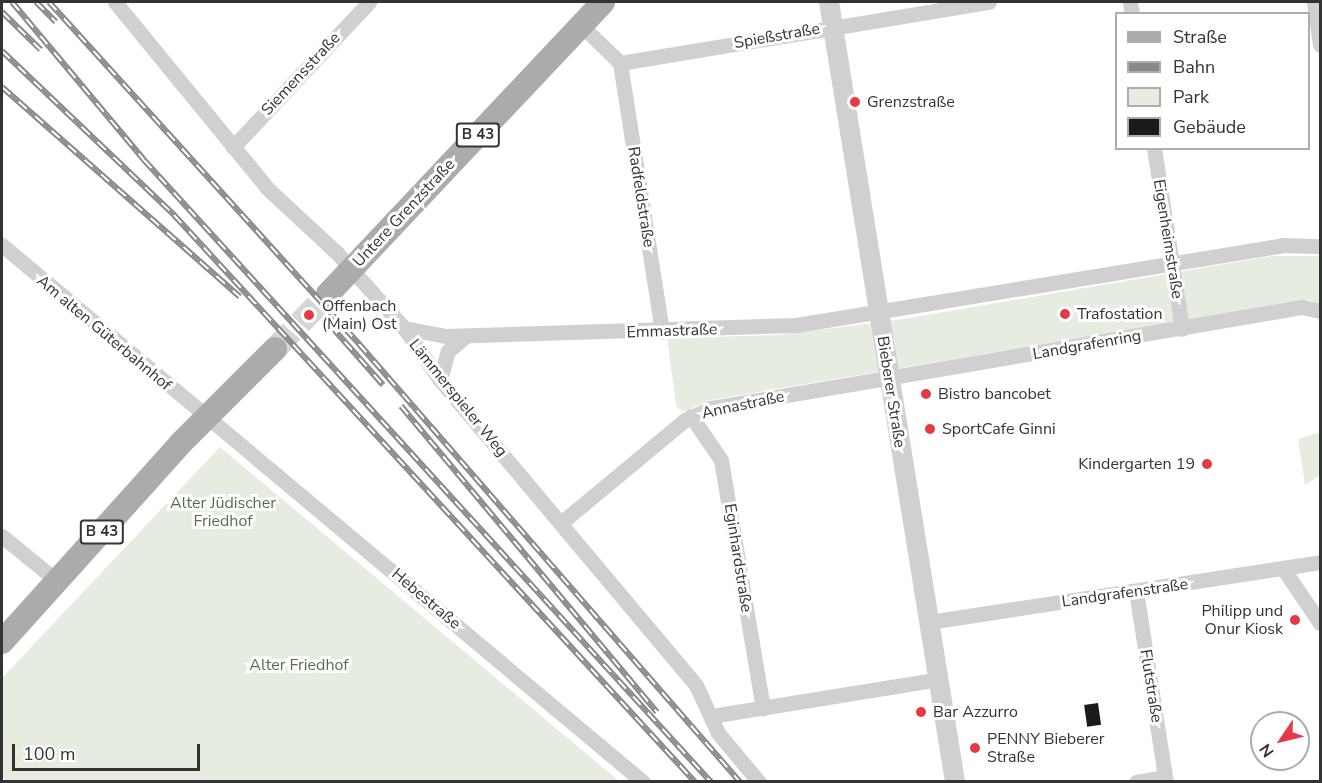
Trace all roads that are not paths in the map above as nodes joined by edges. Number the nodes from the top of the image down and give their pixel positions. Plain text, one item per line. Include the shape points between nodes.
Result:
1 (115, 2) edge
2 (369, 2) edge
3 (603, 2) edge
4 (829, 2) edge
5 (989, 2) edge
6 (1314, 2) edge
7 (581, 25) junction
8 (833, 26) junction
9 (1320, 45) edge
10 (620, 63) junction
11 (233, 147) junction
12 (1154, 150) edge
13 (1320, 236) edge
14 (1293, 244) junction
15 (2, 245) edge
16 (1320, 246) edge
17 (1172, 263) junction
18 (352, 269) junction
19 (328, 294) tunnel mouth
20 (1319, 305) edge
21 (878, 312) junction
22 (404, 328) junction
23 (1182, 329) junction
24 (662, 332) junction
25 (466, 336) junction
26 (275, 349) tunnel mouth
27 (440, 380) junction
28 (889, 380) junction
29 (691, 416) junction
30 (209, 417) junction
31 (562, 522) junction
32 (2, 536) edge
33 (1320, 562) edge
34 (1284, 570) junction
35 (56, 580) junction
36 (1136, 591) junction
37 (928, 622) junction
38 (1320, 623) edge
39 (2, 642) edge
40 (939, 679) junction
41 (763, 708) junction
42 (711, 716) junction
43 (1166, 779) edge
44 (643, 782) edge
45 (759, 782) edge
46 (955, 782) edge
47 (1137, 782) edge

1 - 11 street, Lämmerspieler Weg
2 - 11 street, Siemensstraße
3 - 7 main road, Untere Grenzstraße / B 43
4 - 8 street, Bieberer Straße
5 - 8 street, Spießstraße
6 - 9 street
7 - 10 street
7 - 18 main road, Untere Grenzstraße / B 43
8 - 10 street, Spießstraße
8 - 21 street, Bieberer Straße
10 - 24 street, Radfeldstraße
11 - 18 street, Lämmerspieler Weg
12 - 17 street, Eigenheimstraße
13 - 14 street
14 - 16 street
14 - 17 street
15 - 30 street, Am alten Güterbahnhof via 106,337
17 - 21 street
17 - 23 street, Eigenheimstraße
18 - 19 main road, Untere Grenzstraße / B 43
18 - 22 street, Lämmerspieler Weg
20 - 23 street, Landgrafenring
21 - 24 street, Emmastraße via 796,325
21 - 28 street, Bieberer Straße
22 - 25 street, Emmastraße
22 - 27 street, Lämmerspieler Weg
23 - 28 street, Landgrafenring
24 - 25 street, Emmastraße
25 - 27 street via 448,351
26 - 30 main road, B 43
27 - 31 street, Lämmerspieler Weg
28 - 29 street, Annastraße via 711,408
28 - 37 street, Bieberer Straße
29 - 31 street, Annastraße
29 - 41 street, Eginhardstraße via 715,446 723,468
30 - 35 main road, B 43
30 - 44 street, Hebestraße
31 - 42 street, Lämmerspieler Weg via 696,685
32 - 35 street
33 - 34 street, Landgrafenstraße
34 - 36 street, Landgrafenstraße
34 - 38 street
35 - 39 main road, B 43
36 - 37 street, Landgrafenstraße
36 - 43 street, Flutstraße
37 - 40 street, Bieberer Straße
40 - 41 street
40 - 46 street, Bieberer Straße
41 - 42 street
42 - 45 street, Lämmerspieler Weg via 722,738
43 - 47 street

